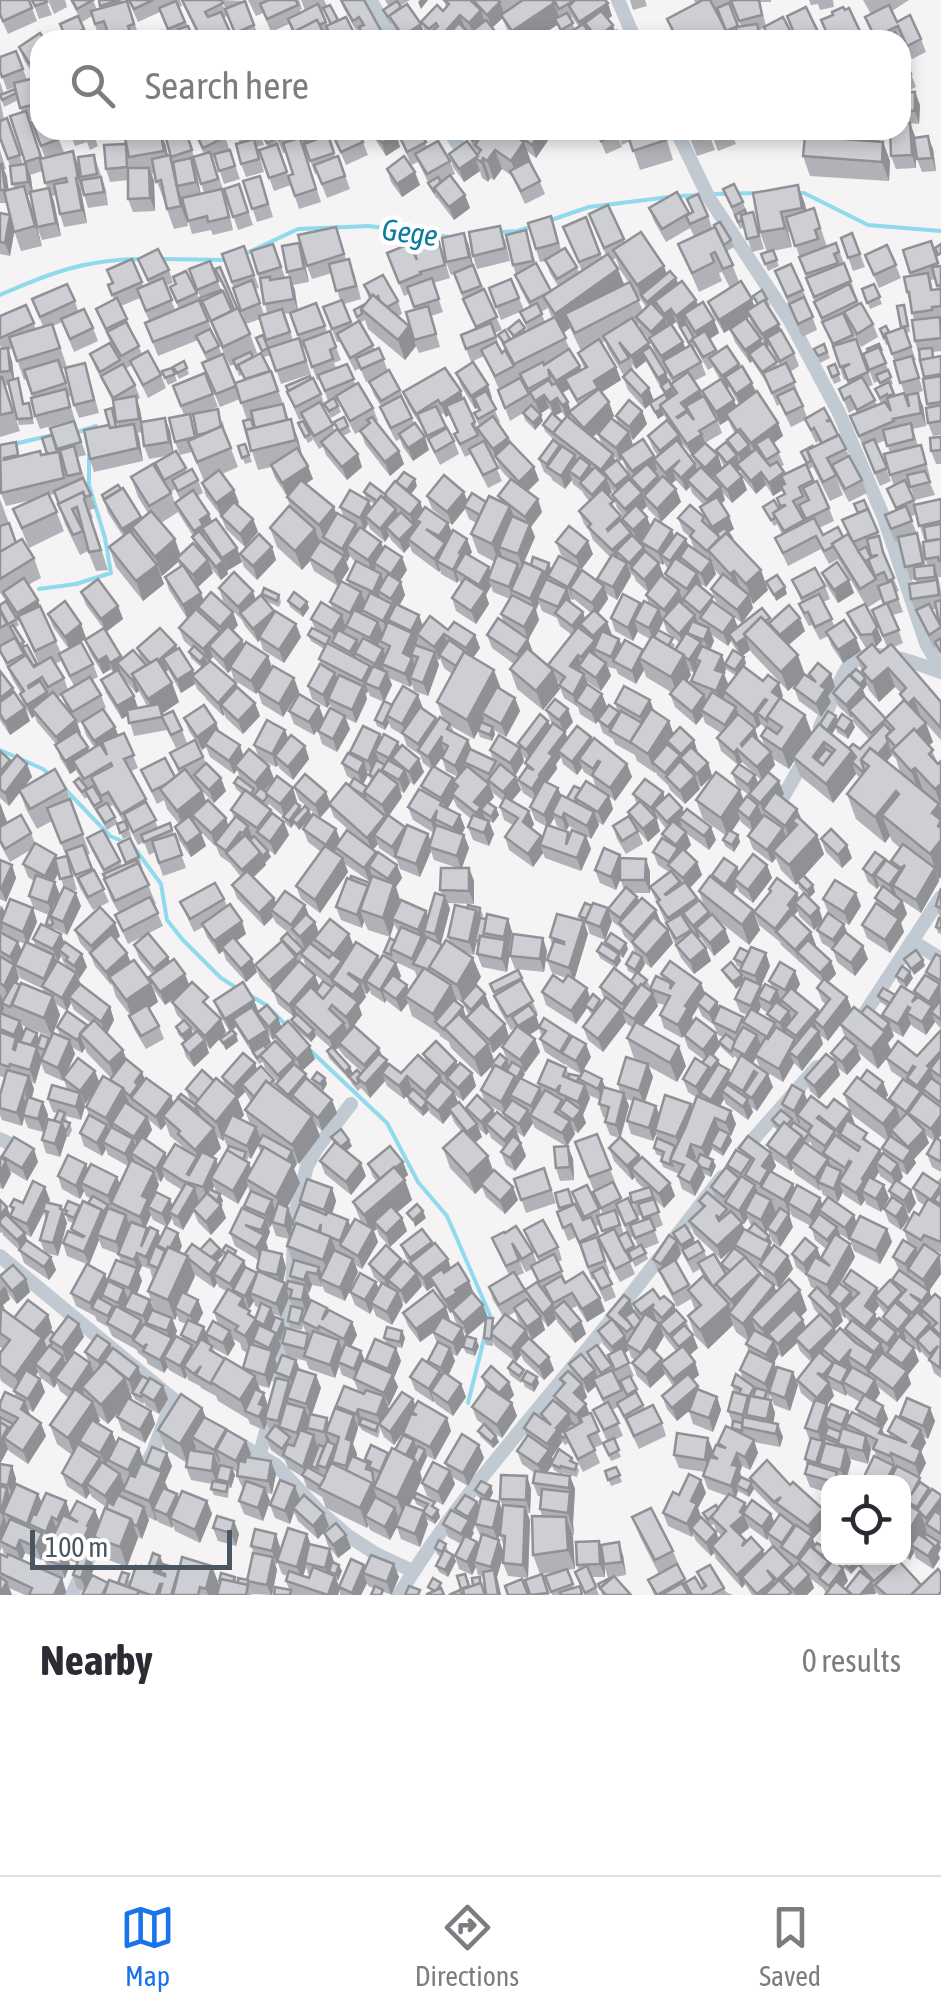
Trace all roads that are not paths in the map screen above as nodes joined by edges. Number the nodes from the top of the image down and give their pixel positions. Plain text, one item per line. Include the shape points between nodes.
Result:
1 (370, 0) edge
2 (618, 0) edge
3 (389, 30) edge
4 (631, 30) edge
5 (681, 140) edge
6 (941, 671) edge
7 (783, 798) edge
8 (941, 897) edge
9 (912, 941) junction
10 (941, 959) edge
11 (853, 1030) edge
12 (825, 1060) edge
13 (351, 1104) dead end
14 (0, 1138) edge
15 (35, 1156) edge
16 (0, 1256) edge
17 (173, 1399) junction
18 (198, 1414) edge
19 (224, 1433) edge
20 (260, 1454) junction
21 (413, 1571) junction
22 (68, 1589) edge
23 (399, 1595) edge

1 - 3 street
2 - 4 street
5 - 6 street via 839,412
6 - 7 street via 886,655 848,668
8 - 9 street
9 - 10 street
9 - 11 street
12 - 21 street via 730,1167
13 - 20 street via 306,1166 285,1334
14 - 15 street
16 - 17 street
17 - 18 street
17 - 22 street via 153,1452 110,1511
19 - 20 street
20 - 21 street via 346,1534
21 - 23 street

